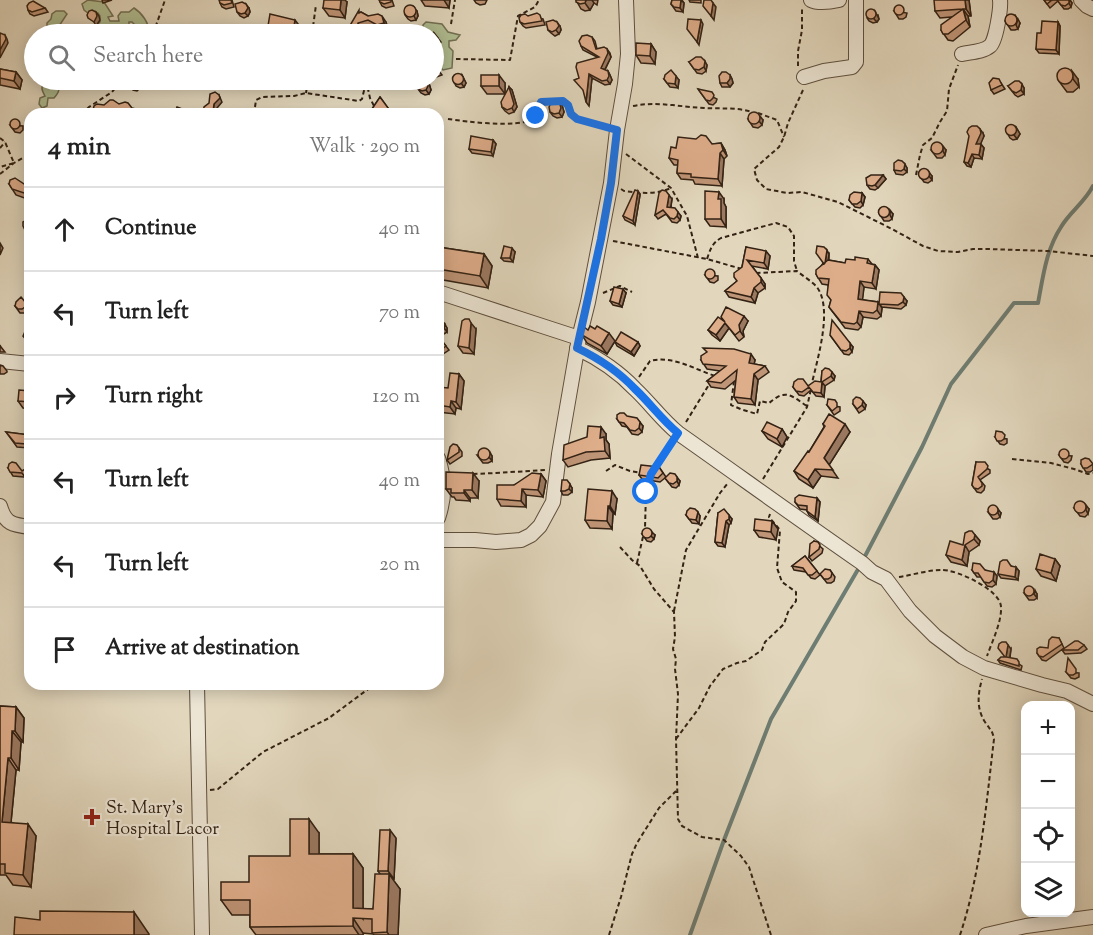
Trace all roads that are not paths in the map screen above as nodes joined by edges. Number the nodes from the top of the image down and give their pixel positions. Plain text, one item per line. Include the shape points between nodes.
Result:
1 (626, 0) edge
2 (811, 0) edge
3 (839, 0) edge
4 (856, 0) edge
5 (1000, 0) edge
6 (1081, 0) edge
7 (1093, 9) edge
8 (962, 54) road end
9 (804, 76) road end
10 (444, 294) edge
11 (578, 343) junction
12 (0, 361) edge
13 (24, 364) edge
14 (0, 507) edge
15 (24, 526) edge
16 (444, 540) edge
17 (197, 690) edge
18 (1093, 704) edge
19 (1093, 917) edge
20 (202, 935) edge
21 (986, 935) edge

1 - 11 street via 626,84 601,239
2 - 3 street
4 - 9 street via 856,62 852,67
5 - 8 street via 993,42 984,50
6 - 7 street
10 - 11 street
11 - 16 street via 553,502 546,516 531,535 520,540
11 - 18 street via 634,388 678,433 886,579 935,636 963,657 984,668 1067,692
12 - 13 street
14 - 15 street via 6,520
17 - 20 street
19 - 21 street

